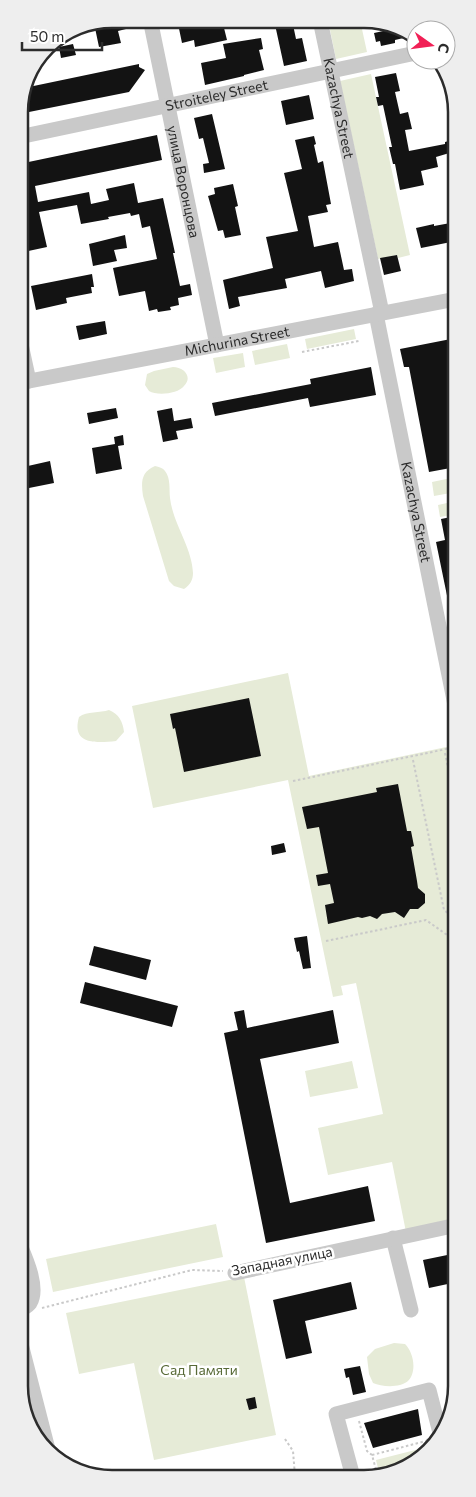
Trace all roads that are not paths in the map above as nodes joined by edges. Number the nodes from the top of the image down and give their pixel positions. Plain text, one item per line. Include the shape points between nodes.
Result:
1 (152, 28) edge
2 (322, 28) edge
3 (406, 55) edge
4 (331, 71) junction
5 (168, 106) junction
6 (28, 135) edge
7 (448, 300) edge
8 (379, 313) junction
9 (217, 345) junction
10 (28, 381) edge
11 (448, 669) edge
12 (448, 1227) edge
13 (394, 1238) junction
14 (28, 1266) edge
15 (235, 1273) road end
16 (28, 1305) edge
17 (411, 1310) dead end
18 (28, 1371) edge
19 (434, 1431) edge
20 (45, 1437) edge
21 (351, 1470) edge

1 - 5 street, улица Воронцова
2 - 4 street, Kazachya Street
3 - 4 street, Stroiteley Street
4 - 5 street, Stroiteley Street
4 - 8 street, Kazachya Street
5 - 6 street, Stroiteley Street
5 - 9 street, улица Воронцова
7 - 8 street, Michurina Street
8 - 9 street, Michurina Street
8 - 11 street, Kazachya Street
9 - 10 street, Michurina Street
12 - 13 street, Западная улица
13 - 15 street, Западная улица
13 - 17 street
14 - 16 street via 32,1289
18 - 20 street
19 - 21 street via 428,1390 336,1414

